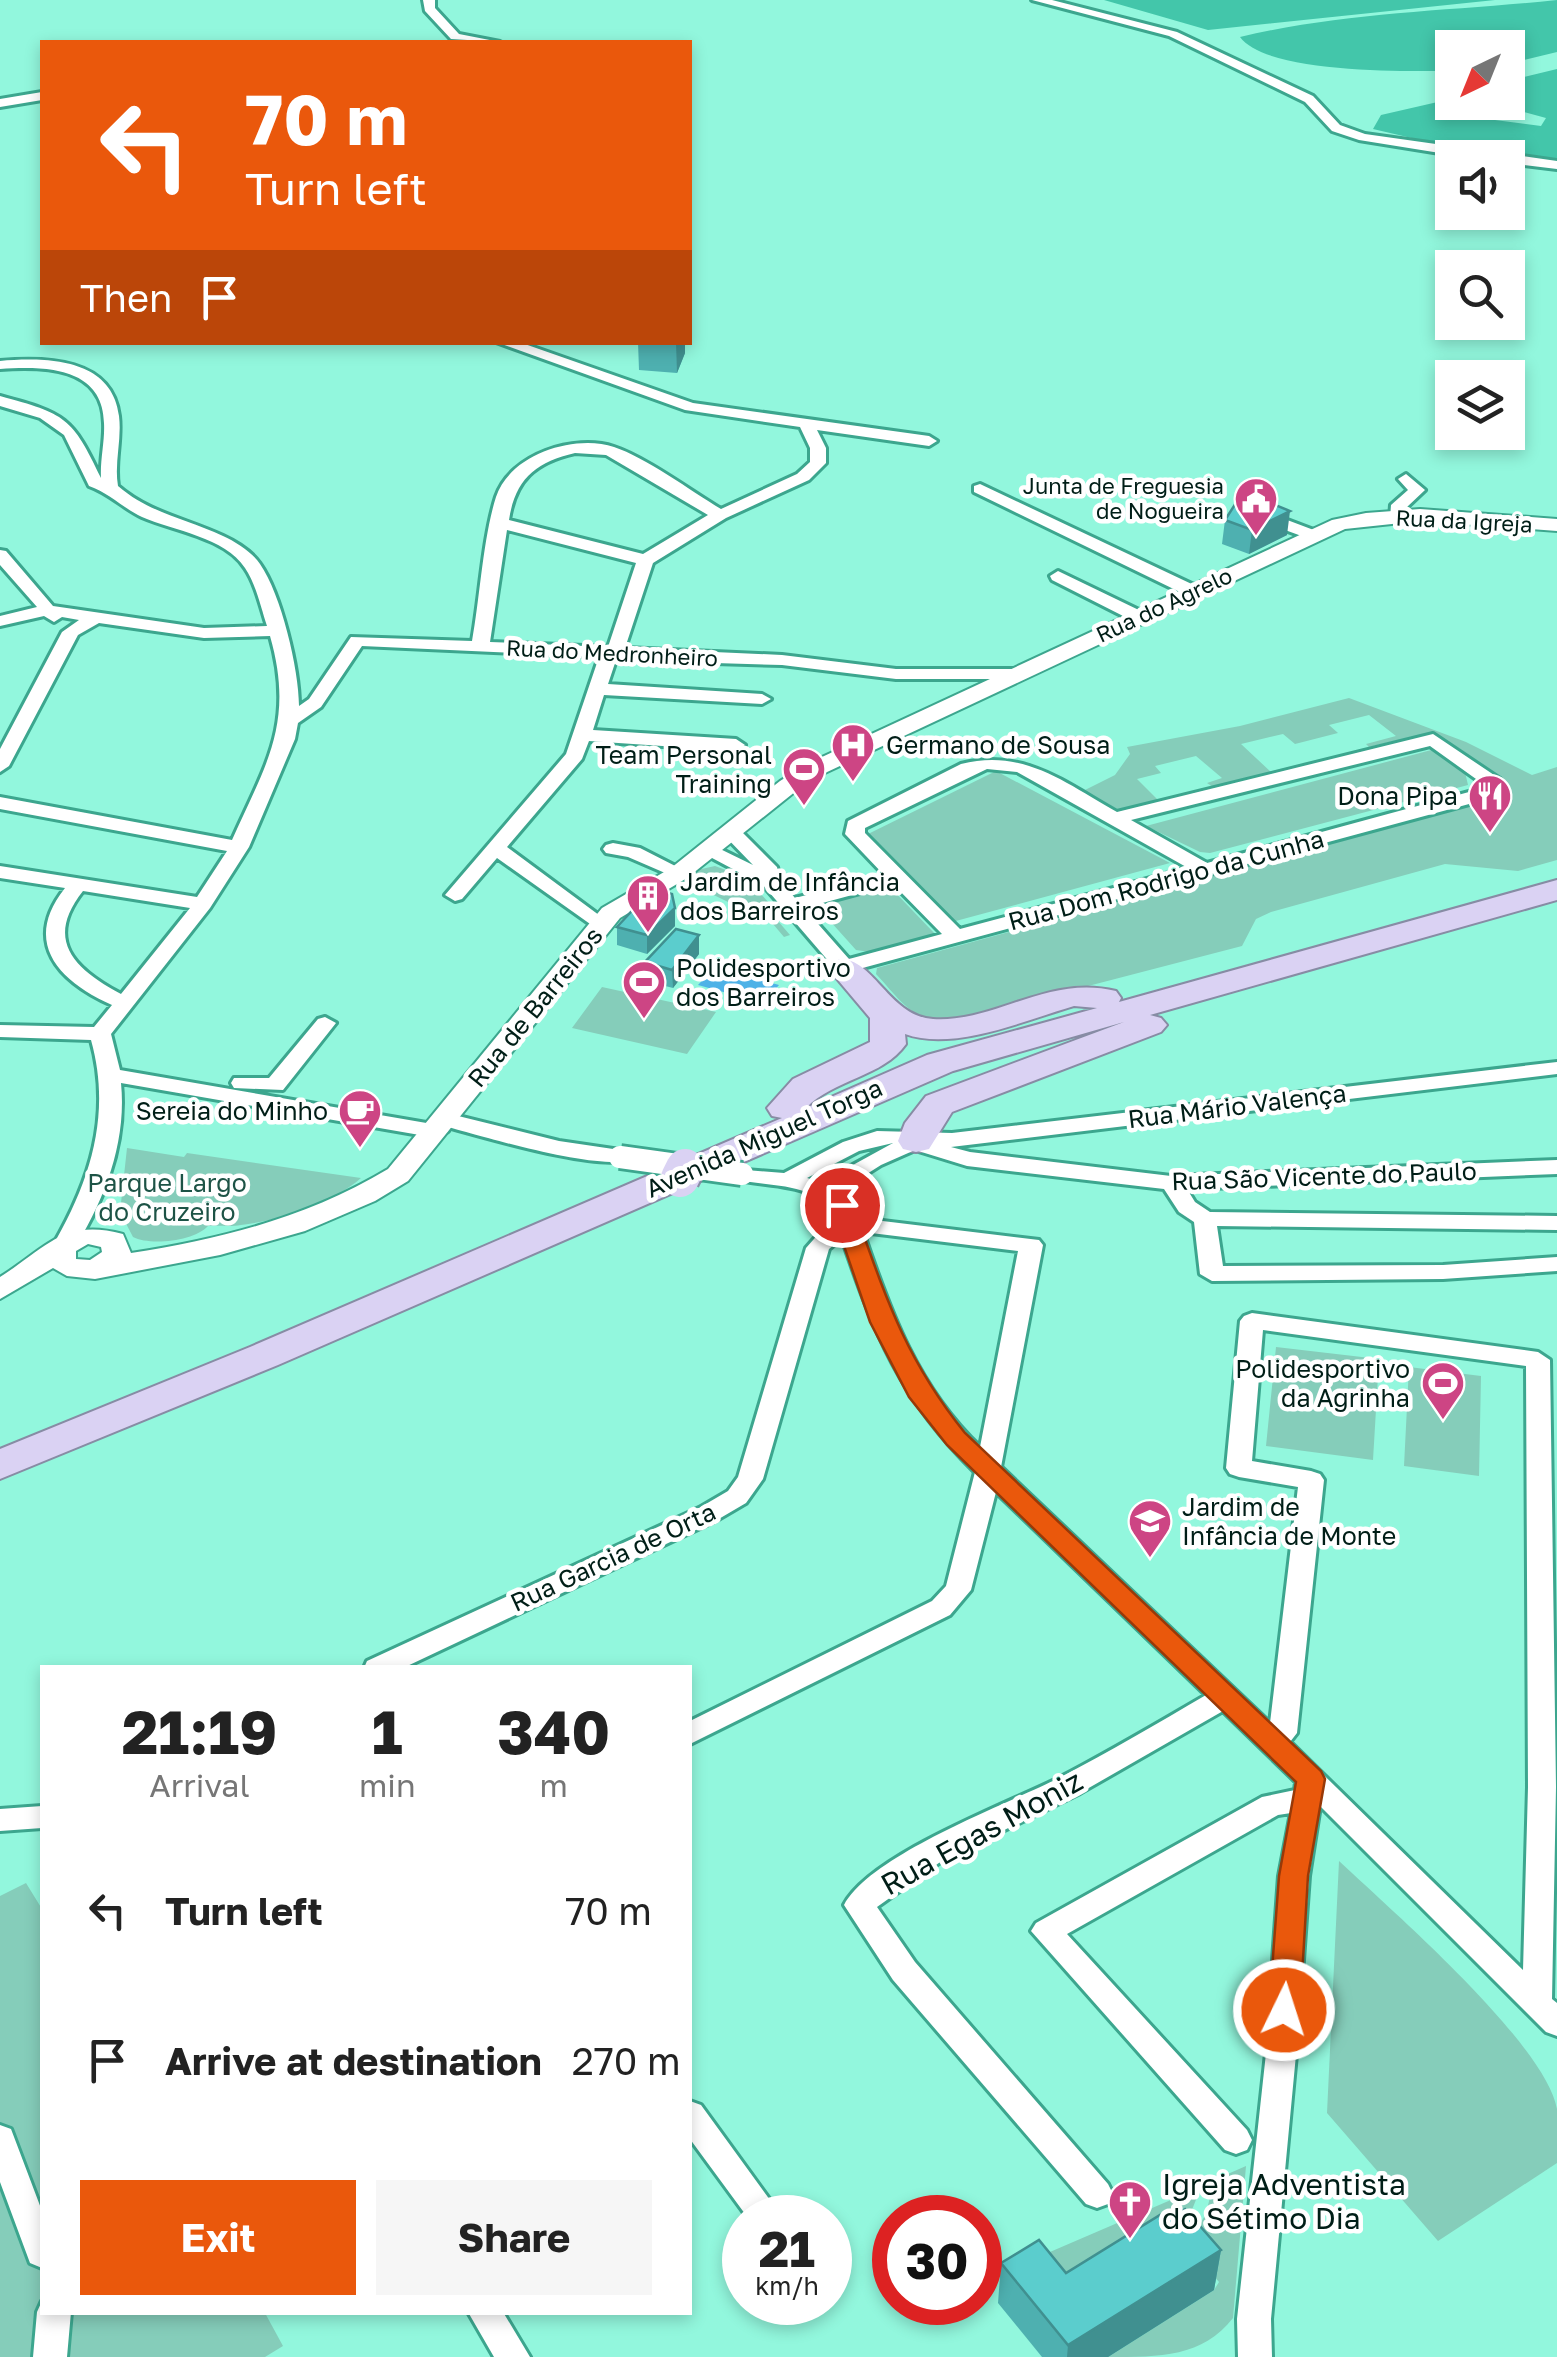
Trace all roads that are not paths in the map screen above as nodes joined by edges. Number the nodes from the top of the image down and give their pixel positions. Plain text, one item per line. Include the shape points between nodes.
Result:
1 (428, 0) edge
2 (1038, 0) edge
3 (478, 40) edge
4 (40, 96) edge
5 (0, 103) edge
6 (1435, 148) edge
7 (1525, 160) edge
8 (1557, 165) edge
9 (511, 345) edge
10 (0, 365) edge
11 (0, 401) edge
12 (806, 424) junction
13 (930, 441) dead end
14 (1406, 479) dead end
15 (110, 488) junction
16 (980, 488) dead end
17 (1260, 489) dead end
18 (720, 515) junction
19 (1396, 516) junction
20 (500, 523) junction
21 (1554, 528) edge
22 (1314, 535) junction
23 (0, 555) edge
24 (646, 560) junction
25 (1058, 576) dead end
26 (1192, 591) junction
27 (48, 610) junction
28 (1139, 617) junction
29 (94, 619) junction
30 (0, 621) edge
31 (278, 631) junction
32 (64, 644) junction
33 (480, 646) junction
34 (612, 655) junction
35 (1005, 679) junction
36 (598, 689) junction
37 (762, 699) dead end
38 (290, 720) junction
39 (580, 735) junction
40 (736, 744) dead end
41 (0, 766) edge
42 (0, 803) edge
43 (1117, 818) junction
44 (731, 832) junction
45 (239, 847) junction
46 (496, 847) junction
47 (613, 849) dead end
48 (707, 850) junction
49 (1204, 868) junction
50 (0, 872) edge
51 (679, 873) junction
52 (1557, 874) edge
53 (897, 877) junction
54 (770, 880) junction
55 (78, 885) junction
56 (1557, 890) edge
57 (454, 894) dead end
58 (204, 904) junction
59 (790, 905) junction
60 (600, 925) junction
61 (948, 930) junction
62 (1290, 966) junction
63 (844, 967) junction
64 (1104, 998) junction
65 (126, 1004) junction
66 (888, 1016) junction
67 (325, 1023) dead end
68 (0, 1031) edge
69 (100, 1034) junction
70 (111, 1068) junction
71 (1557, 1068) edge
72 (778, 1111) junction
73 (442, 1126) junction
74 (916, 1141) junction
75 (690, 1163) junction
76 (1556, 1174) edge
77 (788, 1180) junction
78 (1171, 1183) junction
79 (824, 1190) junction
80 (95, 1192) junction
81 (1205, 1219) junction
82 (1557, 1224) edge
83 (848, 1226) junction
84 (110, 1250) junction
85 (67, 1256) junction
86 (1557, 1264) edge
87 (7, 1286) edge
88 (372, 1309) junction
89 (0, 1440) edge
90 (0, 1465) edge
91 (987, 1470) junction
92 (383, 1665) edge
93 (1223, 1698) junction
94 (692, 1732) edge
95 (1272, 1743) junction
96 (1310, 1789) junction
97 (40, 1817) edge
98 (0, 1820) edge
99 (1537, 2001) junction
100 (1557, 2023) edge
101 (692, 2117) edge
102 (0, 2139) edge
103 (1236, 2140) dead end
104 (1097, 2194) dead end
105 (751, 2195) edge
106 (40, 2247) edge
107 (54, 2315) edge
108 (486, 2315) edge
109 (50, 2357) edge
110 (513, 2357) edge
111 (1255, 2357) edge

1 - 3 street via 455,37
2 - 6 street via 1172,34 1309,99 1336,128
4 - 5 street
7 - 8 street
9 - 12 street via 690,407
10 - 15 street via 45,355 100,386 112,412
11 - 15 street via 44,415 70,432 95,483
12 - 13 street
12 - 18 street via 818,463 803,477
14 - 19 street via 1417,490 1398,505
15 - 31 street via 144,514 241,552
16 - 26 street
17 - 22 street via 1260,516
18 - 20 street via 610,451 575,448 528,467 505,494
18 - 24 street
19 - 21 street, Rua da Igreja
19 - 22 street, Rua da Igreja via 1360,519
20 - 24 street
20 - 33 street
22 - 26 street, Rua do Agrelo
23 - 27 street
24 - 34 street
25 - 28 street
26 - 28 street, Rua do Agrelo
27 - 29 street
27 - 30 street
27 - 32 street
28 - 35 street, Rua do Agrelo
29 - 31 street via 204,632
29 - 32 street via 70,632
31 - 38 street via 290,672
32 - 41 street
33 - 34 street, Rua do Medronheiro
33 - 38 street, Rua do Medronheiro via 357,641 315,703
34 - 35 street, Rua do Medronheiro via 782,660
34 - 36 street
35 - 44 street, Rua de Barreiros via 817,768
36 - 37 street
36 - 39 street
38 - 45 street
39 - 40 street
39 - 46 street via 575,755
42 - 45 street
43 - 49 street
43 - 49 street, Rua Dom Rodrigo da Cunha via 1433,740 1493,783 1488,793
43 - 53 street via 1022,767 968,768 856,824 856,834
44 - 48 street, Rua de Barreiros
44 - 54 street via 770,871
45 - 58 street
46 - 57 street
46 - 60 street
47 - 51 street
48 - 51 street, Rua de Barreiros
48 - 54 street
49 - 61 street, Rua Dom Rodrigo da Cunha
50 - 55 street
51 - 60 street, Rua de Barreiros
52 - 64 highway, Avenida Miguel Torga
53 - 59 street
53 - 61 street
54 - 59 street
55 - 58 street
55 - 65 street via 56,918 56,942 88,985
56 - 62 highway, Avenida Miguel Torga
58 - 65 street
59 - 63 street
60 - 73 street, Rua de Barreiros
61 - 63 street, Rua Dom Rodrigo da Cunha
62 - 74 highway via 940,1104
62 - 88 highway, Avenida Miguel Torga via 910,1074
63 - 66 highway
64 - 66 highway via 1073,996 952,1028 926,1030
64 - 72 highway, Avenida Miguel Torga via 923,1050
65 - 69 street
66 - 72 highway via 888,1044 879,1053 806,1087
67 - 70 street via 275,1085
68 - 69 street
69 - 70 street
70 - 73 street
70 - 80 street via 115,1094
71 - 74 street, Rua Mário Valença
72 - 75 highway, Avenida Miguel Torga
73 - 75 street, bridge
73 - 84 street, Rua de Barreiros via 398,1175 364,1198 269,1232 160,1255
74 - 77 street, Rua Mário Valença via 874,1139
74 - 78 street, Rua São Vicente do Paulo via 967,1159
74 - 79 street
75 - 77 street, bridge
75 - 88 highway via 651,1212 496,1282 442,1299
75 - 89 highway, Avenida Miguel Torga
76 - 78 street, Rua São Vicente do Paulo
77 - 79 street
78 - 81 street
79 - 83 street via 842,1205
80 - 84 street
80 - 85 street
81 - 82 street
81 - 86 street via 1212,1274
83 - 91 street via 882,1322 918,1391
83 - 91 street via 1030,1245
83 - 92 street, Rua Garcia de Orta via 818,1248 750,1479 737,1497
84 - 85 street, Rua de Barreiros
85 - 87 street, Rua de Barreiros
88 - 90 highway, Avenida Miguel Torga
91 - 93 street
91 - 94 street via 958,1590 941,1608
93 - 95 street
93 - 104 street, Rua Egas Moniz via 948,1845 884,1882 859,1905 904,1971
95 - 96 street
95 - 99 street via 1282,1733 1311,1480 1239,1468 1252,1321 1538,1360
96 - 99 street
96 - 103 street via 1046,1930
96 - 111 street via 1294,1876
97 - 98 street
99 - 100 street
101 - 105 street
102 - 106 street
107 - 109 street
108 - 110 street

